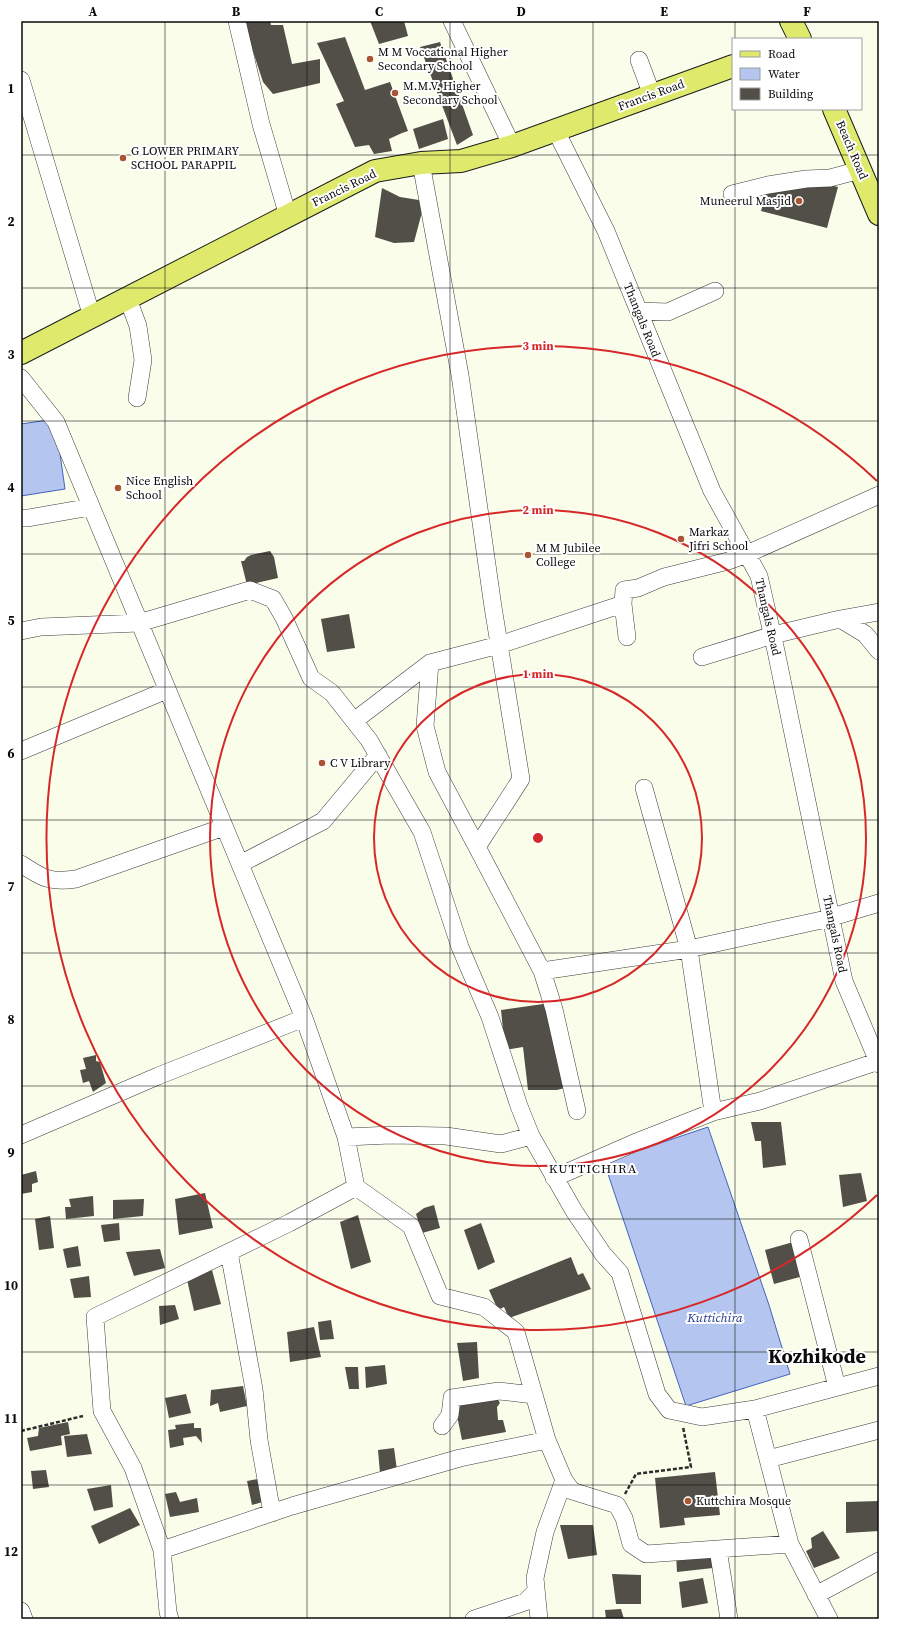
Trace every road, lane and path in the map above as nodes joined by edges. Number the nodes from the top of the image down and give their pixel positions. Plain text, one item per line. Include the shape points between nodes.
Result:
1 (237, 21) edge
2 (452, 21) edge
3 (791, 21) edge
4 (800, 38) edge
5 (639, 60) dead end
6 (732, 66) edge
7 (21, 80) edge
8 (652, 95) junction
9 (834, 110) edge
10 (555, 129) junction
11 (512, 146) junction
12 (421, 163) junction
13 (860, 170) junction
14 (732, 194) dead end
15 (879, 214) edge
16 (288, 216) junction
17 (715, 291) dead end
18 (128, 299) junction
19 (639, 311) junction
20 (92, 317) junction
21 (21, 353) edge
22 (21, 378) edge
23 (137, 398) dead end
24 (879, 495) edge
25 (91, 507) junction
26 (21, 518) edge
27 (747, 554) junction
28 (623, 604) junction
29 (879, 612) edge
30 (840, 619) junction
31 (139, 623) junction
32 (21, 631) edge
33 (773, 635) junction
34 (627, 637) dead end
35 (499, 645) junction
36 (879, 651) edge
37 (702, 657) dead end
38 (430, 663) junction
39 (167, 690) junction
40 (354, 721) junction
41 (21, 751) edge
42 (378, 755) junction
43 (644, 788) dead end
44 (224, 827) junction
45 (477, 847) junction
46 (21, 864) edge
47 (240, 864) junction
48 (879, 903) edge
49 (831, 918) junction
50 (689, 949) junction
51 (542, 971) junction
52 (304, 1018) junction
53 (879, 1062) edge
54 (577, 1111) dead end
55 (713, 1112) junction
56 (21, 1135) edge
57 (531, 1136) junction
58 (346, 1137) junction
59 (554, 1178) junction
60 (356, 1187) junction
61 (799, 1238) dead end
62 (229, 1252) junction
63 (879, 1376) edge
64 (837, 1387) junction
65 (534, 1395) junction
66 (755, 1409) junction
67 (682, 1413) junction
68 (83, 1416) dead end
69 (442, 1426) dead end
70 (879, 1430) edge
71 (21, 1431) edge
72 (547, 1440) junction
73 (768, 1459) junction
74 (564, 1480) junction
75 (617, 1505) junction
76 (272, 1513) junction
77 (790, 1544) junction
78 (718, 1549) junction
79 (162, 1550) junction
80 (879, 1560) edge
81 (536, 1591) junction
82 (816, 1595) junction
83 (21, 1610) edge
84 (24, 1619) edge
85 (170, 1619) edge
86 (474, 1619) edge
87 (539, 1619) edge
88 (729, 1619) edge
89 (829, 1619) edge

1 - 16 street via 261,124
2 - 11 street
3 - 4 main road
5 - 8 street
6 - 8 main road, Francis Road
7 - 20 street
8 - 10 main road, Francis Road
9 - 13 main road, Beach Road
10 - 11 main road, Francis Road
10 - 19 street, Thangals Road via 606,231
11 - 12 main road, Francis Road via 461,161
12 - 16 main road, Francis Road via 376,171
12 - 35 street via 460,375
13 - 14 street via 830,178 806,179
13 - 15 main road, Beach Road
16 - 18 main road, Francis Road
17 - 19 street via 668,312
18 - 20 main road, Francis Road
18 - 23 street via 138,326 144,360
19 - 27 street, Thangals Road via 712,491
20 - 21 main road, Francis Road
22 - 25 street via 56,422
24 - 27 street
25 - 26 street
25 - 31 street
27 - 28 street via 664,577 638,588 624,590
27 - 33 street, Thangals Road via 759,576
28 - 34 street
28 - 35 street
29 - 30 street
30 - 33 street
30 - 36 street via 865,634
31 - 32 street via 42,627
31 - 39 street
31 - 40 street via 250,590 273,598 311,678 332,693
33 - 37 street
33 - 49 street, Thangals Road
35 - 38 street
35 - 45 street via 521,779
38 - 40 street
38 - 45 street via 425,726 437,772
39 - 41 street
39 - 44 street
40 - 42 street
42 - 47 street via 323,821
42 - 57 street via 422,832 460,947 490,1017
43 - 50 street
44 - 46 street via 76,879 48,880
44 - 47 street
45 - 51 street
47 - 52 street
48 - 49 street
49 - 50 street
49 - 53 street, Thangals Road via 844,981
50 - 51 street
50 - 55 street
51 - 54 street via 554,1009
52 - 56 street via 158,1076
52 - 58 street
53 - 55 street via 760,1102
55 - 59 street
57 - 58 street via 501,1144 446,1136
57 - 59 street
58 - 60 street
59 - 67 street via 603,1254 620,1273 657,1394 669,1410
60 - 62 street
60 - 65 street via 411,1226 440,1296 484,1307 516,1332
61 - 64 street
62 - 76 street via 254,1389 259,1440
62 - 79 street via 95,1317 102,1411 133,1468
63 - 64 street
64 - 66 street
65 - 69 street via 499,1391 452,1398 450,1415
65 - 72 street
66 - 67 street via 702,1417
66 - 73 street
67 - 75 path via 691,1467 636,1474
68 - 71 path
70 - 73 street
72 - 74 street
72 - 76 street via 460,1458
73 - 77 street
74 - 75 street via 572,1491
74 - 81 street via 545,1532 535,1578
75 - 78 street via 624,1518 631,1544 646,1554
76 - 79 street
77 - 78 street
77 - 82 street
78 - 88 street
79 - 85 street
80 - 82 street
81 - 86 street via 525,1602
81 - 87 street
82 - 89 street
83 - 84 street

